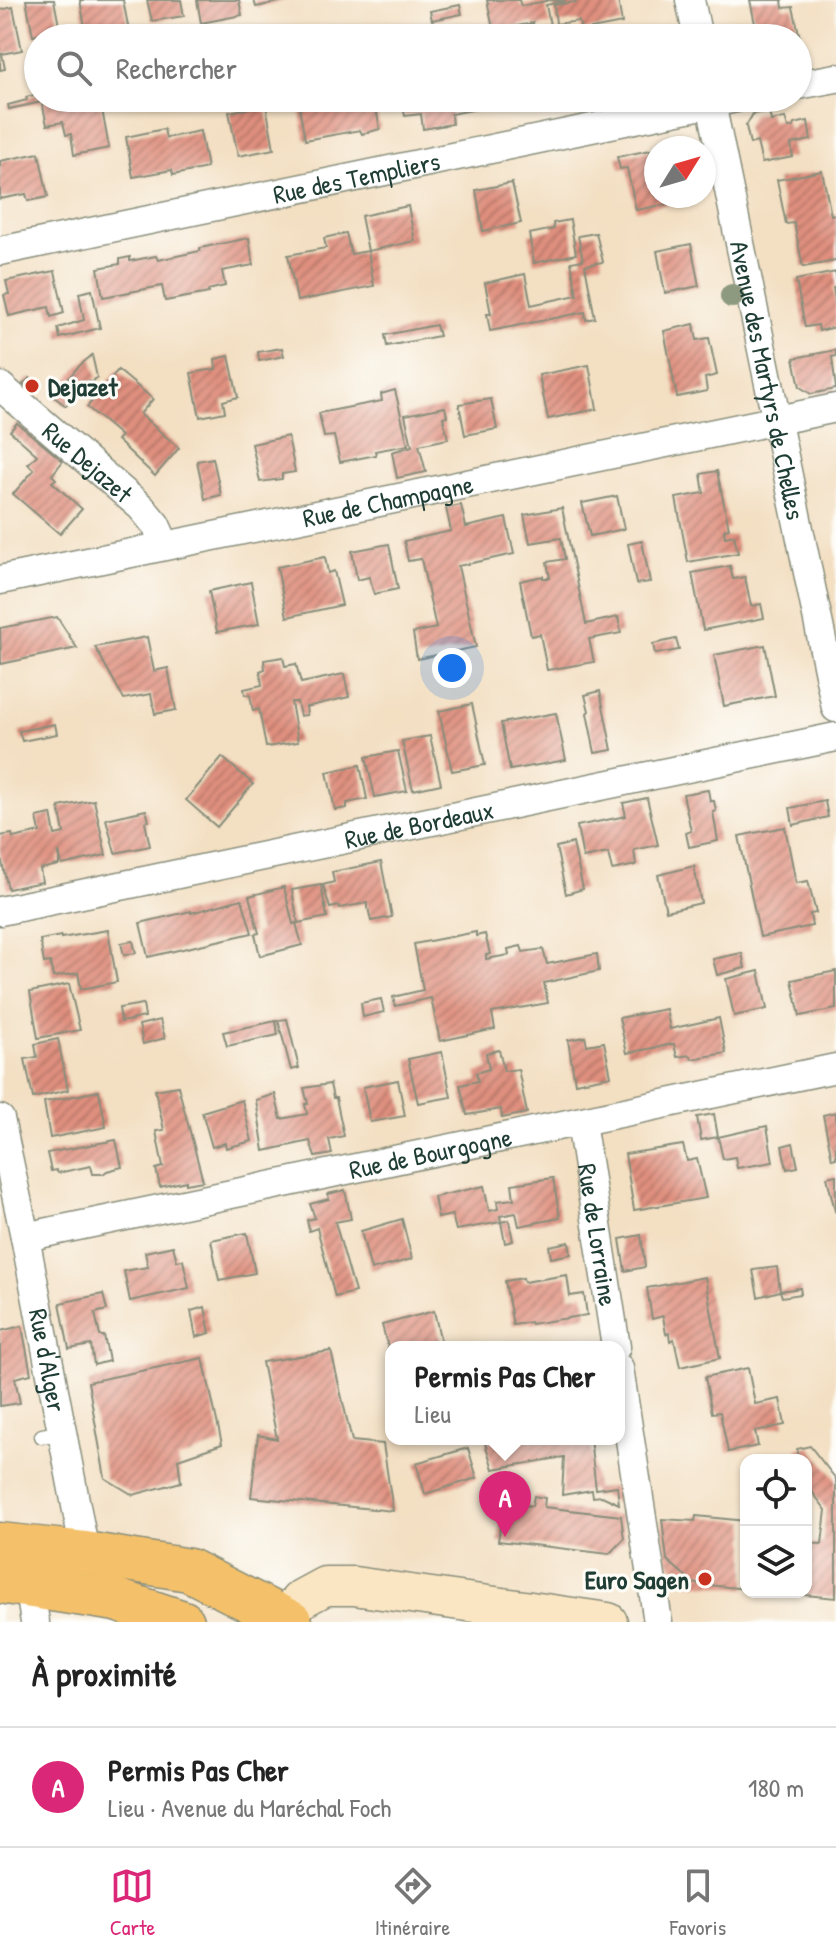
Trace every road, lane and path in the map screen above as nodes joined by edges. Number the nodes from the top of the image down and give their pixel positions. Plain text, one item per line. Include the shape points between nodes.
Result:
1 (690, 0) edge
2 (695, 24) edge
3 (836, 78) edge
4 (812, 82) edge
5 (662, 112) edge
6 (721, 112) edge
7 (0, 251) edge
8 (0, 386) edge
9 (836, 408) edge
10 (777, 420) junction
11 (165, 545) junction
12 (0, 580) edge
13 (836, 708) edge
14 (836, 737) edge
15 (0, 911) edge
16 (836, 1068) edge
17 (0, 1119) edge
18 (581, 1122) junction
19 (25, 1237) junction
20 (615, 1341) edge
21 (625, 1407) edge
22 (85, 1553) junction
23 (22, 1573) edge
24 (440, 1609) edge
25 (540, 1618) edge
26 (286, 1621) edge
27 (183, 1622) edge
28 (608, 1622) edge
29 (658, 1622) edge

1 - 2 street
3 - 4 street
5 - 7 street, Rue des Templiers
6 - 10 street, Avenue des Martyrs de Chelles
8 - 11 street, Rue Dejazet via 141,507
9 - 10 street, Rue de Champagne
10 - 11 street, Rue de Champagne
10 - 13 street, Avenue des Martyrs de Chelles
11 - 12 street, Rue de Champagne
14 - 15 street, Rue de Bordeaux
16 - 18 street, Rue de Bourgogne
17 - 19 street, Rue d'Alger
18 - 19 street, Rue de Bourgogne
18 - 20 street, Rue de Lorraine
19 - 22 street, Rue d'Alger via 52,1434
21 - 29 street
22 - 23 main road
22 - 26 main road via 189,1570
23 - 27 main road
24 - 25 street
24 - 26 street via 354,1586 325,1586 301,1599
25 - 28 street

